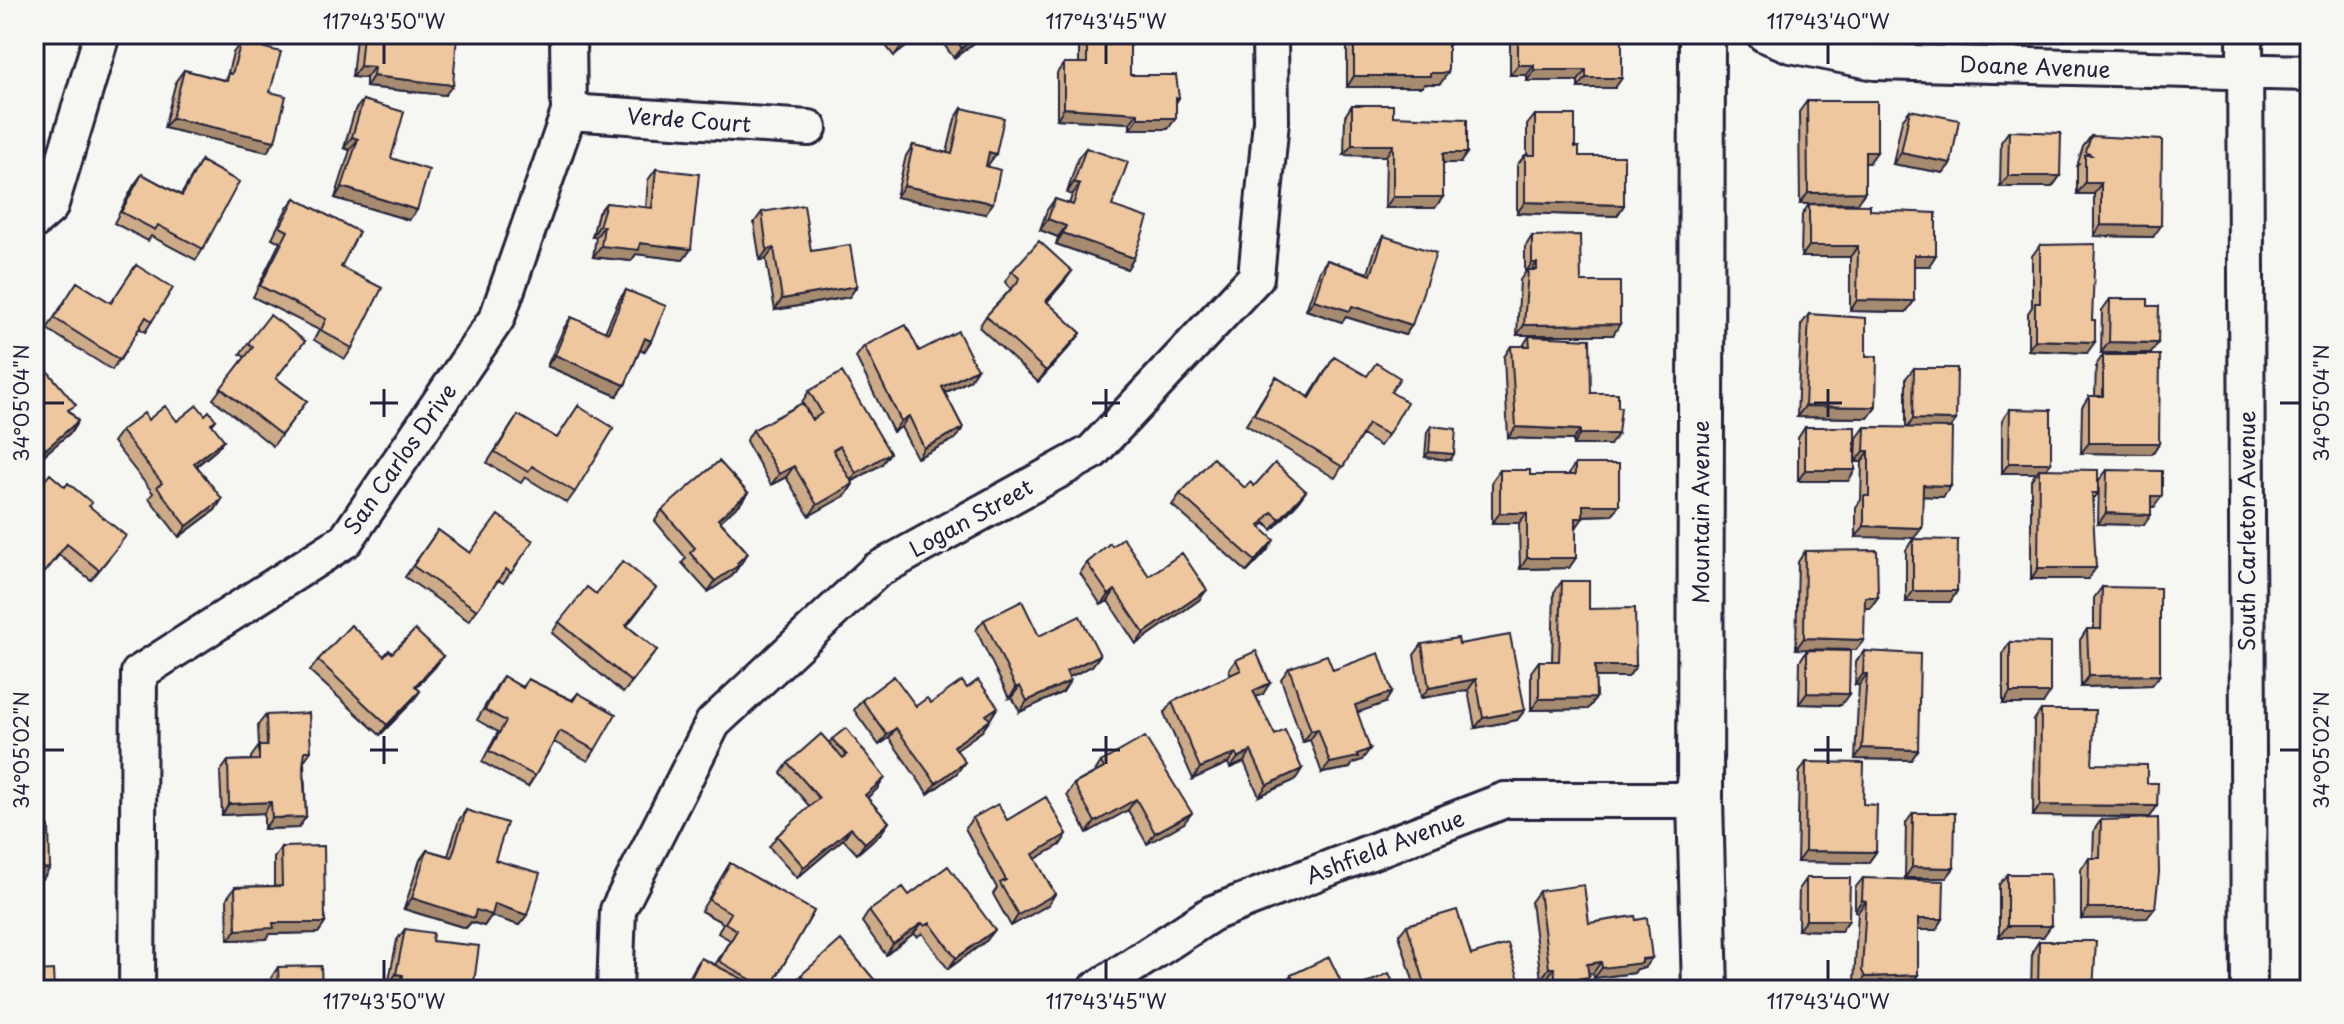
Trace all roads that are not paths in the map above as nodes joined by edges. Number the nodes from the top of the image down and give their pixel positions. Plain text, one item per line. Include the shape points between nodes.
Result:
1 (102, 34) edge
2 (568, 34) edge
3 (1270, 34) edge
4 (1702, 34) edge
5 (1764, 34) edge
6 (2245, 34) edge
7 (2245, 72) junction
8 (2310, 73) edge
9 (569, 112) junction
10 (809, 128) dead end
11 (34, 221) edge
12 (1700, 800) junction
13 (137, 990) edge
14 (615, 990) edge
15 (1095, 990) edge
16 (1705, 990) edge
17 (2249, 990) edge

1 - 11 street via 50,207
2 - 9 street, San Carlos Drive
3 - 14 street, Logan Street via 1271,121 1256,277 1092,452 877,570 713,723 618,910
4 - 12 street, Mountain Avenue
5 - 7 street, Doane Avenue via 1791,45 1875,62
6 - 7 street, South Carleton Avenue
7 - 8 street, Doane Avenue
7 - 17 street, South Carleton Avenue
9 - 10 street, Verde Court
9 - 13 street, San Carlos Drive via 497,318 346,540 139,673
12 - 15 street, Ashfield Avenue via 1505,800 1213,913
12 - 16 street, Mountain Avenue

